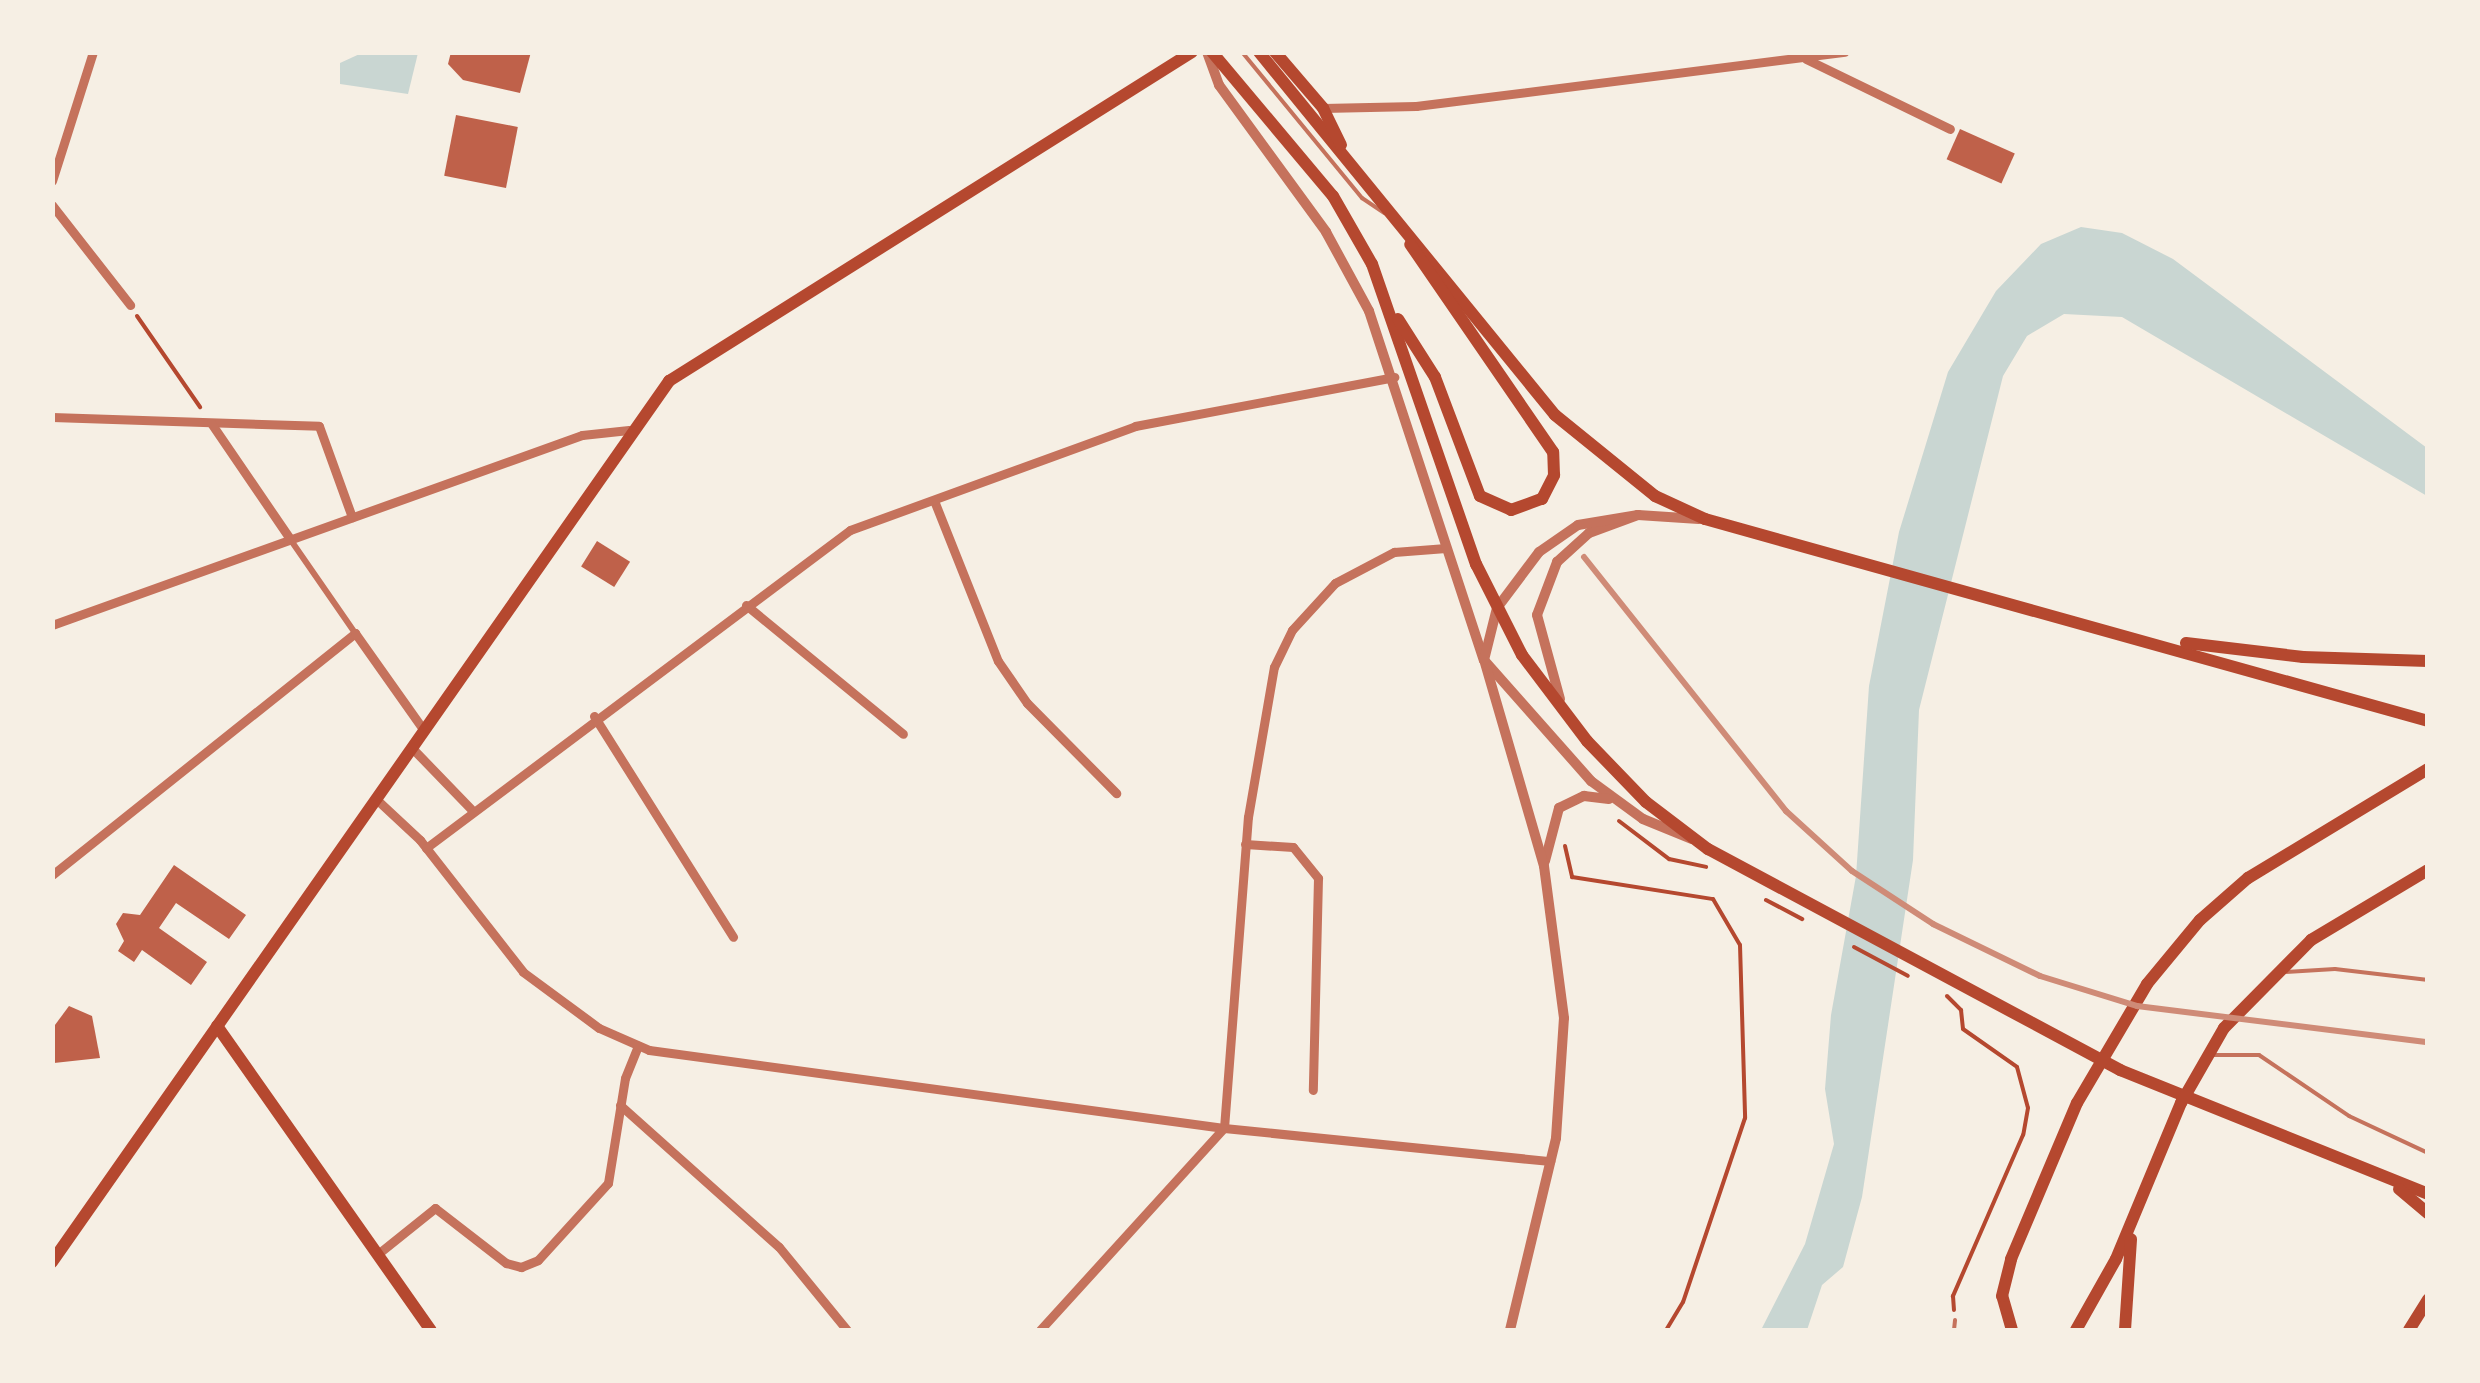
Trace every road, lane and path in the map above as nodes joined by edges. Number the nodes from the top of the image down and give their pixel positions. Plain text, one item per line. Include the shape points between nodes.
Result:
1 (93, 52) edge
2 (1192, 52) edge
3 (1210, 52) edge
4 (1242, 52) edge
5 (1259, 52) edge
6 (1276, 52) edge
7 (1845, 52) edge
8 (1804, 58) junction
9 (1323, 108) junction
10 (1950, 130) dead end
11 (1349, 161) junction
12 (52, 180) edge
13 (52, 205) edge
14 (1404, 227) junction
15 (130, 305) joint
16 (1395, 316) junction
17 (1394, 377) junction
18 (52, 418) edge
19 (211, 423) junction
20 (629, 430) junction
21 (935, 503) junction
22 (1638, 515) junction
23 (352, 517) junction
24 (1705, 519) junction
25 (290, 539) junction
26 (1446, 548) junction
27 (746, 604) junction
28 (1497, 608) junction
29 (52, 625) edge
30 (355, 633) junction
31 (2126, 634) junction
32 (1484, 660) junction
33 (2428, 662) edge
34 (594, 716) junction
35 (1567, 716) junction
36 (2428, 721) edge
37 (423, 729) junction
38 (903, 734) dead end
39 (412, 747) junction
40 (2428, 769) edge
41 (1116, 794) dead end
42 (374, 798) junction
43 (1611, 806) junction
44 (471, 809) junction
45 (1562, 832) dead end
46 (1693, 840) junction
47 (1245, 844) junction
48 (426, 848) junction
49 (1721, 864) junction
50 (1544, 866) junction
51 (2428, 870) edge
52 (52, 875) edge
53 (1761, 896) dead end
54 (1805, 921) dead end
55 (733, 937) dead end
56 (1849, 944) dead end
57 (2275, 973) junction
58 (1913, 979) dead end
59 (2428, 980) edge
60 (1936, 990) dead end
61 (217, 1026) junction
62 (638, 1046) junction
63 (2205, 1057) junction
64 (1313, 1090) dead end
65 (620, 1105) junction
66 (1224, 1128) junction
67 (2428, 1152) edge
68 (1550, 1162) junction
69 (2390, 1180) junction
70 (2428, 1194) edge
71 (2138, 1206) junction
72 (2428, 1213) edge
73 (379, 1253) junction
74 (53, 1261) edge
75 (2428, 1299) edge
76 (1954, 1320) joint
77 (431, 1330) edge
78 (847, 1330) edge
79 (1040, 1330) edge
80 (1510, 1330) edge
81 (1666, 1330) edge
82 (1954, 1330) edge
83 (2012, 1330) edge
84 (2076, 1330) edge
85 (2125, 1330) edge
86 (2408, 1330) edge

1 - 12 street
2 - 20 main road via 687,364
3 - 16 main road via 1333,196
3 - 17 street via 1231,104 1337,249
4 - 14 lane via 1362,198
5 - 11 main road
6 - 9 main road
7 - 8 street
8 - 9 street via 1416,106
8 - 10 street
9 - 11 main road
11 - 14 main road
13 - 15 street
14 - 16 main road via 1441,296 1552,452 1554,475 1542,499 1504,510 1480,496 1435,378
14 - 24 main road via 1569,430 1642,488
15 - 19 path
16 - 28 main road via 1468,542
17 - 21 street via 1134,426
17 - 26 street
18 - 19 street
19 - 23 street via 319,426
19 - 25 street
20 - 23 street via 582,435
20 - 37 main road
21 - 27 street via 839,536
21 - 41 street via 998,661 1027,703
22 - 24 street
22 - 28 street via 1591,520 1562,534 1538,552
22 - 35 street via 1576,542 1539,597 1542,651
23 - 25 street
24 - 31 main road
25 - 29 street
25 - 30 street
26 - 32 street
26 - 47 street via 1409,549 1364,565 1322,594 1292,630 1263,708
27 - 34 street
27 - 38 street
28 - 32 street
28 - 35 main road
30 - 37 street
30 - 52 street
31 - 33 main road via 2269,654
31 - 36 main road
32 - 43 street
32 - 50 street
34 - 44 street
34 - 55 street
35 - 46 main road via 1624,781
37 - 39 main road
39 - 42 main road
39 - 44 street
40 - 83 main road via 2248,878 2200,920 2147,984 2077,1103 2011,1259 2002,1296
42 - 48 street
42 - 61 main road
43 - 46 street
43 - 49 path via 1668,859
43 - 50 street via 1591,796 1565,803 1555,814
44 - 48 street
45 - 81 path via 1572,878 1713,898 1740,945 1738,1048 1746,1118 1683,1302
46 - 49 main road
47 - 64 street via 1293,848 1318,878
47 - 66 street
48 - 62 street via 523,972 569,1009
49 - 69 main road via 2120,1070
50 - 68 street via 1564,1018
51 - 57 main road via 2344,916
53 - 54 path
56 - 58 path
57 - 59 lane via 2334,969
57 - 63 main road
60 - 76 path via 1959,1008 1962,1029 2018,1067 2028,1108 1953,1296
61 - 73 main road
61 - 74 main road
62 - 65 street
62 - 66 street via 693,1060
63 - 67 lane via 2259,1055 2349,1116
63 - 71 main road
65 - 73 street via 608,1183 538,1260 521,1267 506,1263 435,1208
65 - 78 street via 779,1247
66 - 68 street
66 - 79 street
68 - 80 street
69 - 70 main road
69 - 72 main road
71 - 84 main road
71 - 85 main road via 2124,1277
73 - 77 main road
75 - 86 main road
76 - 82 lane

